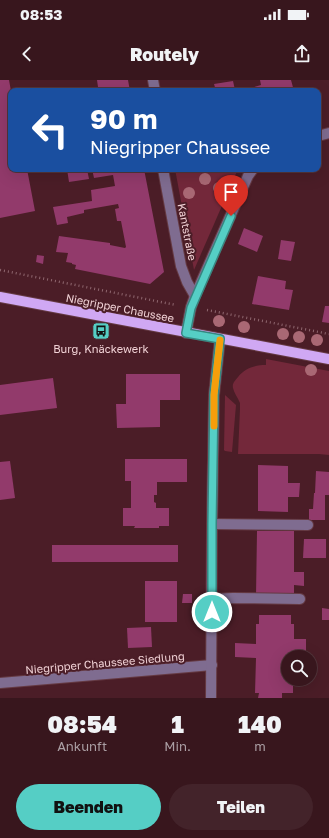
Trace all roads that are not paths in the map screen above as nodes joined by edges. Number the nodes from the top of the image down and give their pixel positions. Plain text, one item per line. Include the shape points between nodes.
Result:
1 (164, 172) edge
2 (251, 172) edge
3 (195, 296) junction
4 (0, 297) edge
5 (186, 333) junction
6 (220, 339) junction
7 (329, 359) edge
8 (212, 524) junction
9 (308, 525) dead end
10 (212, 599) junction
11 (300, 599) dead end
12 (212, 665) junction
13 (0, 684) edge
14 (212, 698) edge

1 - 3 street, Kantstraße via 181,266 186,282
2 - 3 street
3 - 5 street
4 - 5 main road, Niegripper Chaussee
5 - 6 main road, Niegripper Chaussee
6 - 7 main road, Niegripper Chaussee
6 - 8 street via 214,395
8 - 9 street
8 - 10 street
10 - 11 street
10 - 12 street
12 - 13 street, Niegripper Chaussee Siedlung
12 - 14 street

